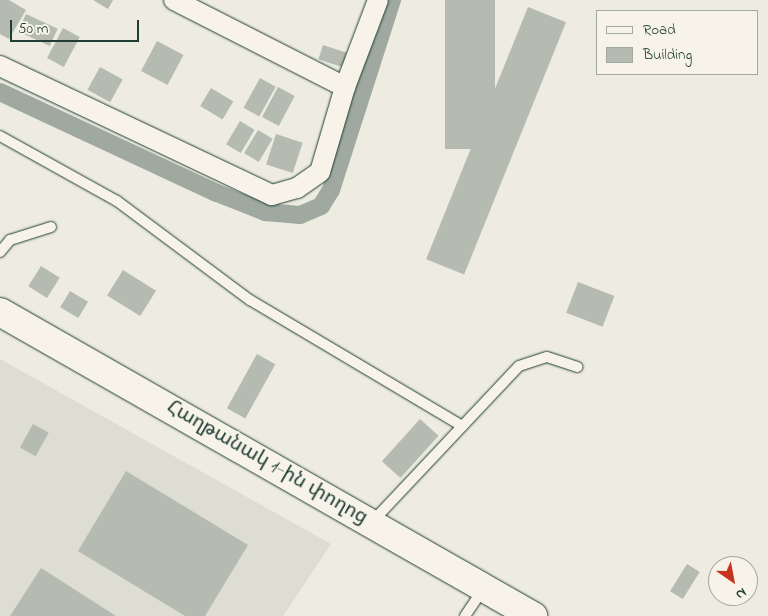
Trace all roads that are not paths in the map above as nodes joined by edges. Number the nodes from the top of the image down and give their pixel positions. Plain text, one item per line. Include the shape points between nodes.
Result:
1 (174, 0) edge
2 (378, 0) edge
3 (0, 66) edge
4 (345, 87) junction
5 (0, 136) edge
6 (51, 227) dead end
7 (0, 252) edge
8 (0, 312) edge
9 (577, 368) dead end
10 (462, 426) junction
11 (372, 522) junction
12 (485, 586) junction
13 (465, 616) edge
14 (533, 616) edge

1 - 4 street
2 - 4 street
3 - 4 street via 272,195 297,188 320,172
5 - 10 lane via 117,201 250,300
6 - 7 lane via 10,240
8 - 11 main road, Հաղթանակ 1-ին փողոց
9 - 10 lane via 547,357 519,366
10 - 11 lane
11 - 12 main road, Հաղթանակ 1-ին փողոց
12 - 13 lane
12 - 14 main road, Հաղթանակ 1-ին փողոց

